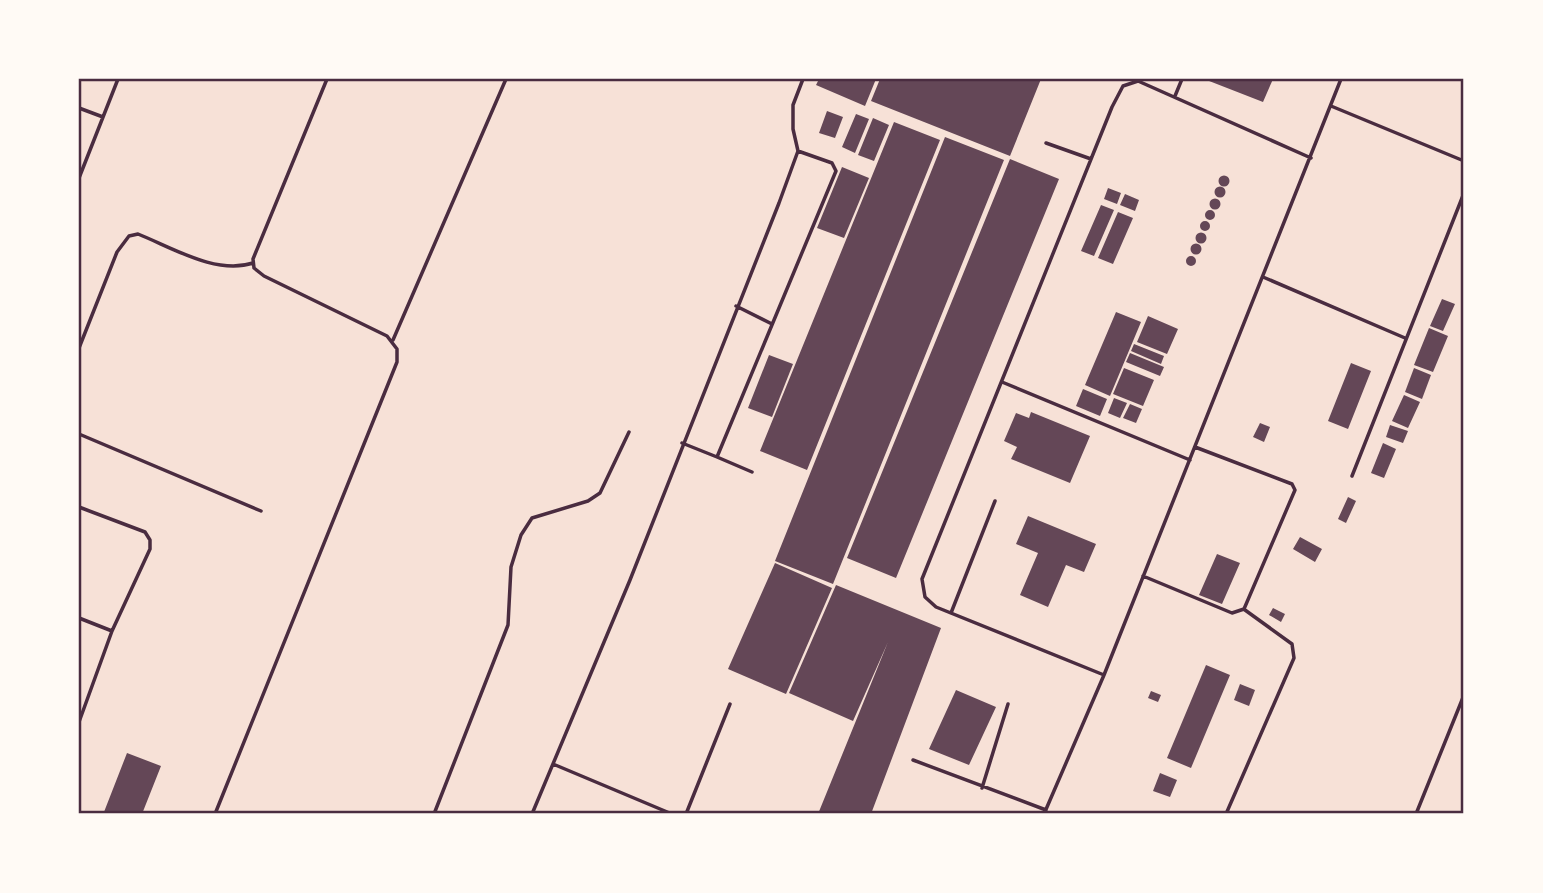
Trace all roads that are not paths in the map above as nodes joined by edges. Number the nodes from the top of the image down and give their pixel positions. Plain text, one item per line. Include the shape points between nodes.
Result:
1 (118, 79) edge
2 (327, 79) edge
3 (506, 79) edge
4 (803, 79) edge
5 (1182, 79) edge
6 (1341, 79) edge
7 (1175, 96) junction
8 (1331, 106) junction
9 (79, 108) edge
10 (103, 117) junction
11 (1046, 143) dead end
12 (798, 151) junction
13 (1311, 158) junction
14 (1091, 159) junction
15 (1464, 162) edge
16 (79, 178) edge
17 (1464, 193) edge
18 (253, 263) junction
19 (1263, 277) junction
20 (736, 306) junction
21 (772, 324) junction
22 (1405, 338) junction
23 (393, 340) junction
24 (79, 348) edge
25 (1002, 382) junction
26 (629, 432) dead end
27 (79, 433) edge
28 (682, 443) junction
29 (1195, 447) junction
30 (717, 457) junction
31 (1190, 460) junction
32 (752, 472) dead end
33 (1352, 476) dead end
34 (995, 501) dead end
35 (79, 507) edge
36 (261, 511) dead end
37 (1143, 576) junction
38 (1244, 610) junction
39 (951, 613) junction
40 (79, 618) edge
41 (112, 631) junction
42 (1104, 675) junction
43 (1464, 695) edge
44 (730, 704) dead end
45 (1008, 704) dead end
46 (79, 722) edge
47 (913, 760) dead end
48 (553, 764) junction
49 (982, 788) junction
50 (1045, 812) edge
51 (215, 814) edge
52 (434, 814) edge
53 (532, 814) edge
54 (669, 814) edge
55 (686, 814) edge
56 (1226, 814) edge
57 (1416, 814) edge

1 - 10 lane
2 - 18 lane
3 - 23 lane
4 - 12 lane via 793,105
5 - 7 lane
6 - 8 lane
7 - 13 lane
7 - 14 lane via 1138,81 1124,86
8 - 13 lane
8 - 15 lane
9 - 10 lane
10 - 16 lane
11 - 14 lane
12 - 20 lane
12 - 21 lane via 832,163 835,171
13 - 19 lane
14 - 25 lane
17 - 22 lane
18 - 23 lane via 264,276
18 - 24 lane via 223,266 138,234 130,236 117,252
19 - 22 lane
19 - 29 lane
20 - 21 lane
20 - 28 lane
21 - 30 lane
22 - 33 lane
23 - 51 lane via 395,370
25 - 31 lane
25 - 39 lane via 922,579 925,597
26 - 52 lane via 600,493 589,501 532,517 521,535 511,567 508,625
27 - 36 lane
28 - 30 lane
28 - 48 lane
29 - 31 lane
29 - 38 lane via 1292,484 1295,490
30 - 32 lane
31 - 37 lane
34 - 39 lane
35 - 41 lane via 145,532 150,540
37 - 38 lane via 1232,614
37 - 42 lane
38 - 56 lane via 1292,644 1294,658
39 - 42 lane
40 - 41 lane
41 - 46 lane
42 - 50 lane
43 - 57 lane
44 - 55 lane
45 - 49 lane
47 - 49 lane
48 - 53 lane
48 - 54 lane
49 - 50 lane

